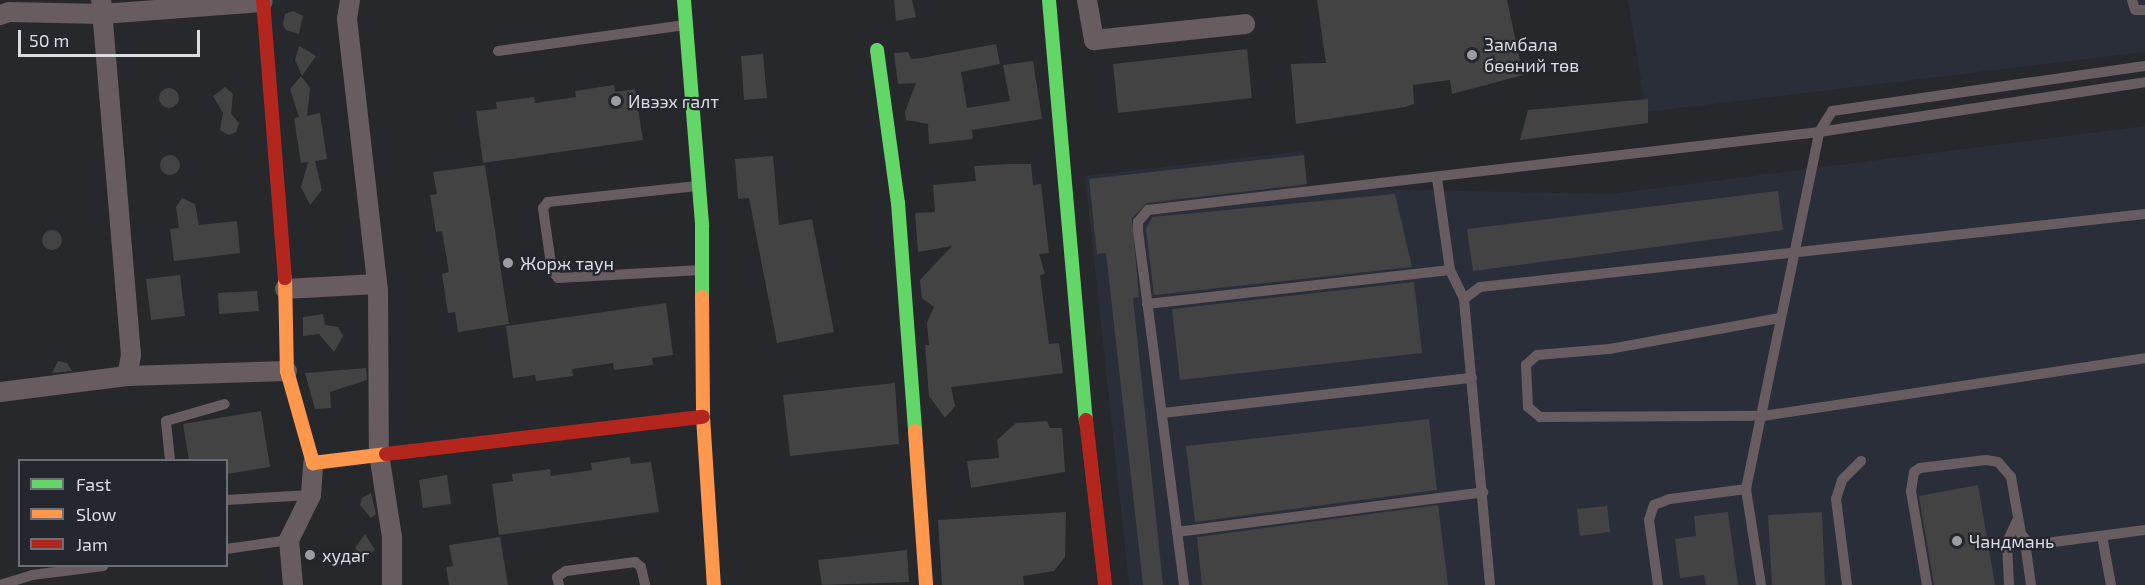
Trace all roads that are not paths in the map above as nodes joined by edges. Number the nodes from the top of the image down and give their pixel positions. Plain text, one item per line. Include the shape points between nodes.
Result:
1 (350, 0) edge
2 (684, 0) edge
3 (1049, 0) edge
4 (1087, 0) edge
5 (2132, 0) edge
6 (263, 1) edge
7 (101, 7) edge
8 (2145, 10) edge
9 (0, 15) edge
10 (1245, 24) dead end
11 (686, 25) junction
12 (877, 50) dead end
13 (498, 51) dead end
14 (2145, 66) edge
15 (2145, 82) edge
16 (1819, 132) junction
17 (1437, 178) junction
18 (699, 186) junction
19 (2145, 214) edge
20 (1795, 252) junction
21 (702, 270) junction
22 (1450, 270) junction
23 (377, 284) junction
24 (285, 289) junction
25 (1464, 298) junction
26 (1148, 304) junction
27 (1780, 318) junction
28 (2145, 358) edge
29 (287, 371) junction
30 (127, 376) junction
31 (1472, 378) junction
32 (0, 392) edge
33 (225, 404) dead end
34 (1163, 413) junction
35 (1763, 416) junction
36 (703, 417) junction
37 (378, 454) junction
38 (170, 459) edge
39 (1861, 461) dead end
40 (314, 463) junction
41 (1746, 489) junction
42 (1483, 492) junction
43 (311, 495) junction
44 (228, 500) edge
45 (2017, 520) junction
46 (2145, 530) edge
47 (1177, 532) junction
48 (2102, 536) junction
49 (289, 540) junction
50 (2025, 542) junction
51 (228, 549) edge
52 (95, 567) edge
53 (0, 585) edge
54 (293, 585) edge
55 (392, 585) edge
56 (559, 585) edge
57 (645, 585) edge
58 (714, 585) edge
59 (926, 585) edge
60 (1105, 585) edge
61 (1184, 585) edge
62 (1490, 585) edge
63 (1658, 585) edge
64 (1761, 585) edge
65 (1847, 585) edge
66 (1928, 585) edge
67 (2009, 585) edge
68 (2031, 585) edge
69 (2111, 585) edge

1 - 23 street via 347,20
2 - 11 street
3 - 60 street via 1077,344
4 - 10 street via 1094,40
5 - 8 lane via 2135,10
6 - 7 street
6 - 24 street
7 - 9 street
7 - 30 street via 131,355
11 - 13 lane
11 - 18 street
12 - 59 street via 898,203
14 - 16 lane via 1832,111
15 - 16 lane
16 - 17 lane
16 - 20 lane
17 - 22 lane
17 - 26 lane via 1148,210 1138,222 1138,229
18 - 21 street
18 - 21 lane via 548,202 543,208 552,272 558,278
19 - 20 lane
20 - 25 lane via 1480,287
20 - 27 lane
21 - 36 street
22 - 25 lane
22 - 26 lane
23 - 24 street
23 - 37 street
24 - 29 street
25 - 31 lane
26 - 34 lane
27 - 35 lane
27 - 35 lane via 1609,349 1537,355 1526,366 1528,407 1540,417
28 - 35 lane
29 - 30 street
29 - 40 street
30 - 32 street
31 - 34 lane
31 - 42 lane
33 - 38 lane via 166,420
34 - 47 lane
35 - 41 lane
36 - 37 street
36 - 58 street
37 - 40 street
37 - 55 street via 392,537
39 - 65 lane via 1842,480 1836,499
40 - 43 street
41 - 63 lane via 1670,499 1654,506 1648,520
41 - 64 lane
42 - 47 lane
42 - 62 lane
43 - 44 lane
43 - 49 street
45 - 50 lane
45 - 66 lane via 2011,477 1998,462 1986,460 1914,472 1911,491
45 - 67 lane via 2006,553
46 - 48 lane
47 - 61 lane
48 - 50 lane via 2031,545
48 - 69 lane
49 - 51 lane
49 - 54 street
50 - 68 lane
52 - 53 lane via 32,575
56 - 57 lane via 557,577 566,571 635,562 641,567

